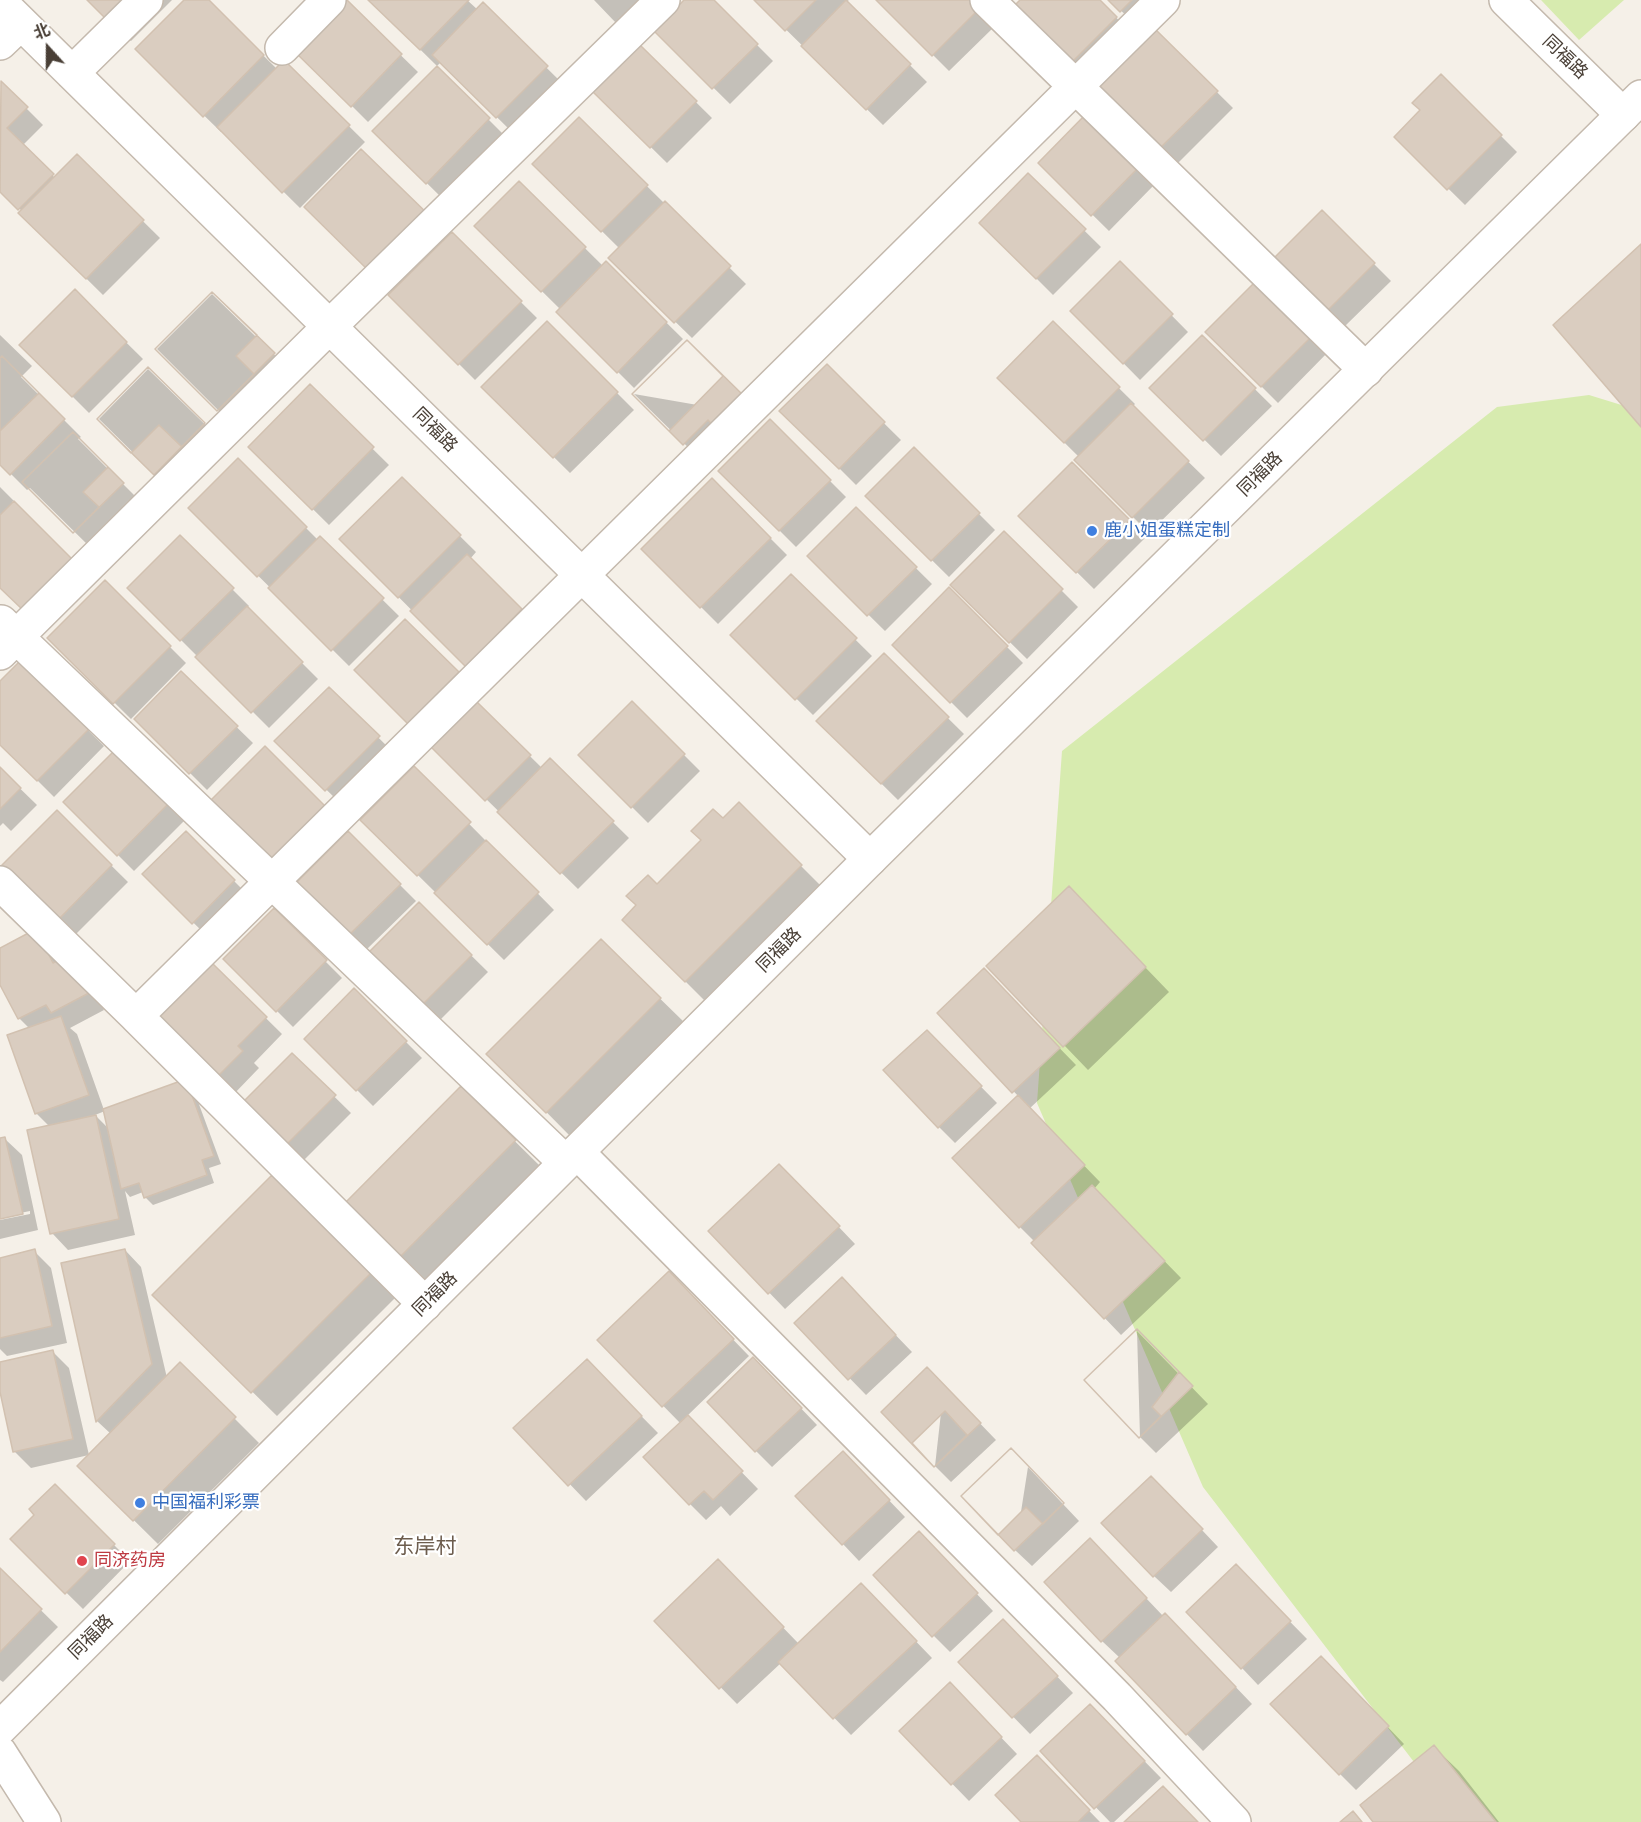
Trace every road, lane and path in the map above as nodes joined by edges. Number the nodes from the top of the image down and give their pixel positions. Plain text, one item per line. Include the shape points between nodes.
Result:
1 (146, 0) edge
2 (329, 0) edge
3 (663, 0) edge
4 (987, 0) edge
5 (1163, 0) edge
6 (1506, 0) edge
7 (7, 23) edge
8 (282, 48) dead end
9 (72, 73) junction
10 (1076, 86) junction
11 (1632, 106) edge
12 (330, 326) junction
13 (1366, 370) junction
14 (582, 575) junction
15 (5, 637) edge
16 (870, 859) junction
17 (0, 883) edge
18 (272, 883) junction
19 (136, 1016) junction
20 (571, 1157) junction
21 (425, 1304) junction
22 (0, 1728) edge
23 (0, 1753) edge
24 (44, 1822) edge
25 (1234, 1822) edge

1 - 9 street
2 - 8 street
3 - 12 street
4 - 10 street
5 - 10 street
6 - 11 street, 同福路
7 - 9 street, 同福路
9 - 12 street, 同福路
10 - 13 street
10 - 14 street
11 - 13 street, 同福路
12 - 14 street, 同福路
12 - 15 street
13 - 16 street, 同福路
14 - 16 street, 同福路
14 - 18 street
15 - 18 street
16 - 20 street, 同福路
17 - 19 street
18 - 19 street
18 - 20 street
19 - 21 street
20 - 21 street, 同福路
20 - 25 street via 1117,1697
21 - 22 street, 同福路
23 - 24 street

